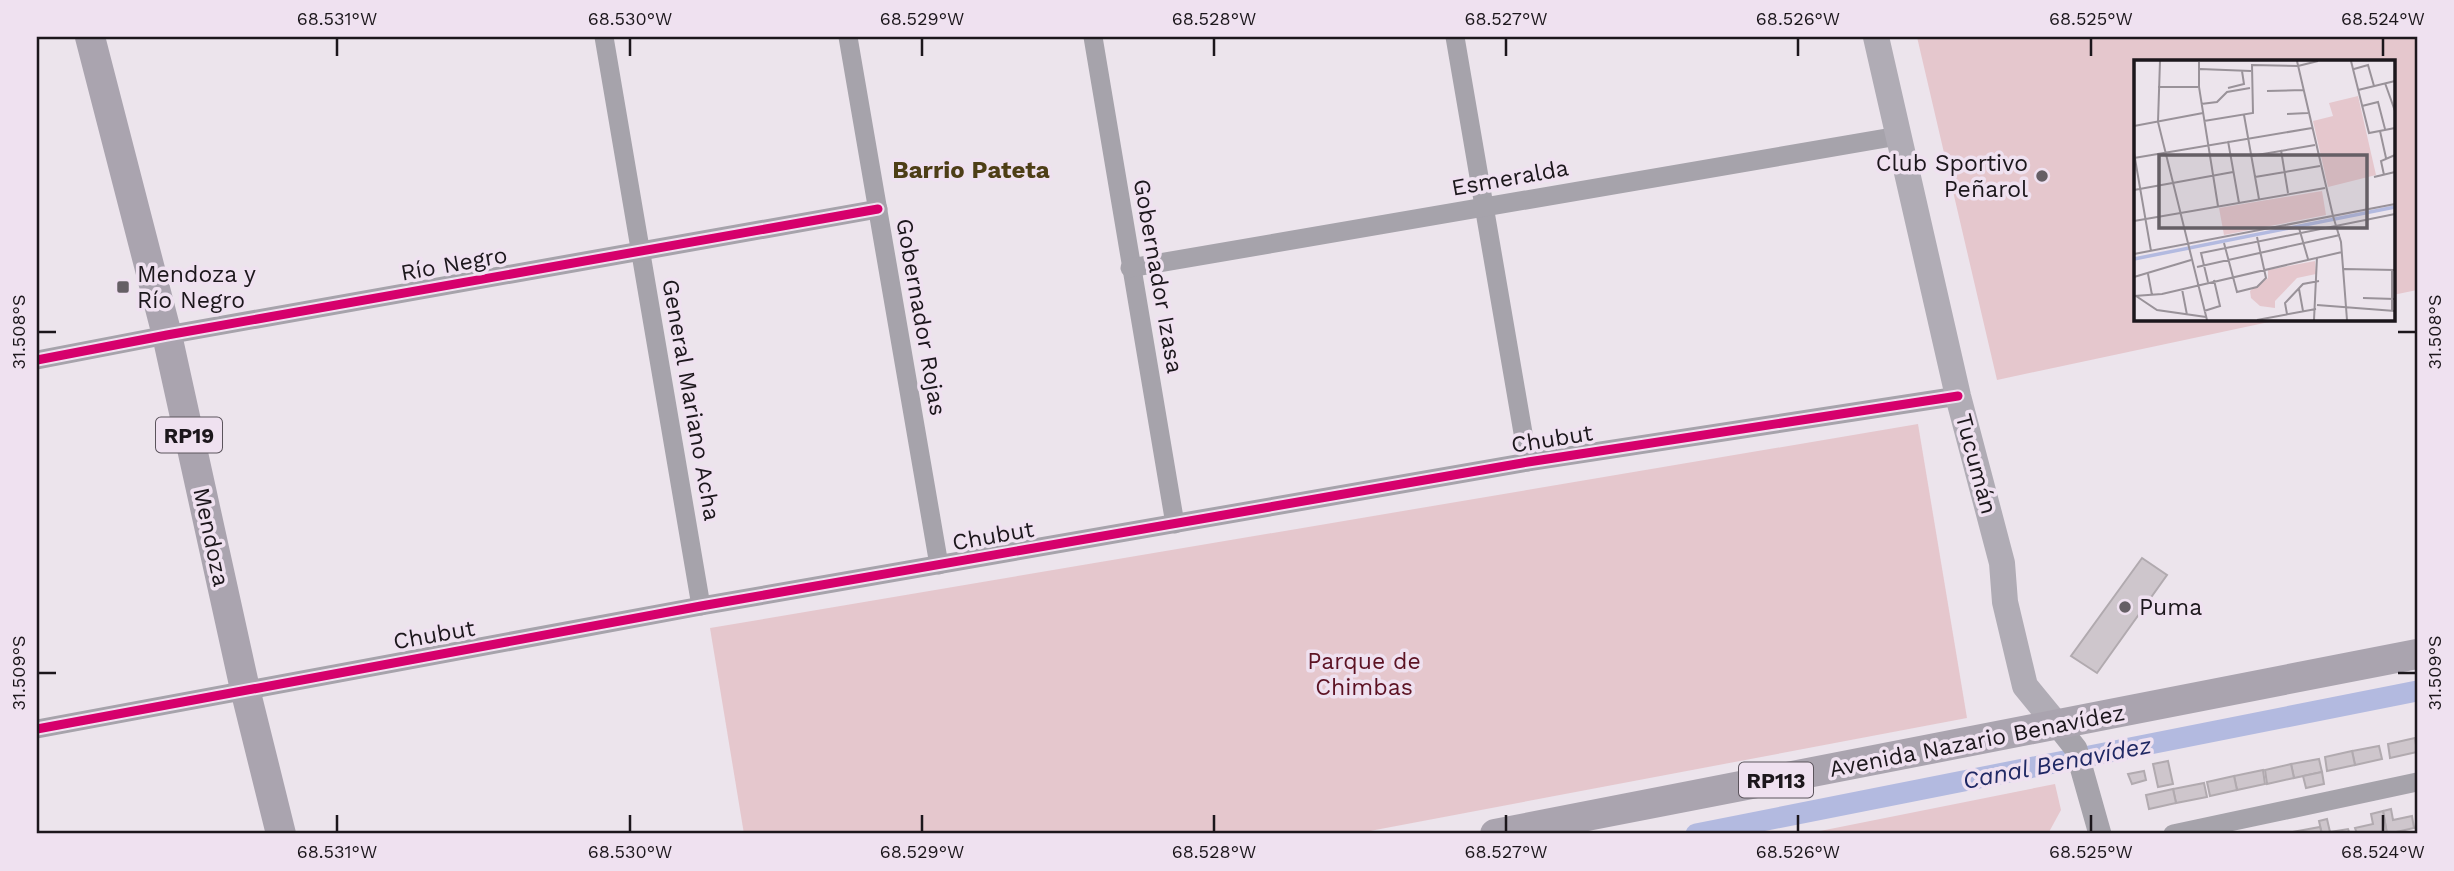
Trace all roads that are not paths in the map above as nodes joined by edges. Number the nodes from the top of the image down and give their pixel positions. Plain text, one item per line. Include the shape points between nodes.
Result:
1 (90, 37) edge
2 (604, 37) edge
3 (848, 37) edge
4 (1093, 37) edge
5 (1455, 37) edge
6 (1876, 37) edge
7 (1898, 135) junction
8 (1483, 207) junction
9 (878, 209) junction
10 (641, 251) junction
11 (1130, 268) junction
12 (167, 335) junction
13 (37, 360) edge
14 (1958, 396) junction
15 (1528, 462) junction
16 (1175, 524) junction
17 (939, 565) junction
18 (701, 606) junction
19 (2417, 654) edge
20 (244, 689) junction
21 (2057, 725) junction
22 (37, 729) edge
23 (2417, 782) edge
24 (281, 834) edge
25 (1495, 834) edge
26 (2101, 834) edge
27 (2173, 834) edge

1 - 12 main road, Mendoza / RP19
2 - 10 street, General Mariano Acha
3 - 9 street, Gobernador Rojas
4 - 11 street, Gobernador Izasa
5 - 8 street
6 - 7 main road, Tucumán
7 - 8 street, Esmeralda
7 - 14 main road, Tucumán
8 - 11 street, Esmeralda
8 - 15 street
9 - 10 street, Río Negro
9 - 17 street, Gobernador Rojas
10 - 12 street, Río Negro
10 - 18 street, General Mariano Acha
11 - 16 street, Gobernador Izasa
12 - 13 street, Río Negro
12 - 20 main road, Mendoza / RP19
14 - 15 street, Chubut
14 - 21 main road, Tucumán via 2002,563 2005,603 2025,686
15 - 16 street, Chubut
16 - 17 street, Chubut
17 - 18 street, Chubut
18 - 20 street, Chubut
19 - 21 main road, Avenida Nazario Benavídez / RP113
20 - 22 street, Chubut
20 - 24 main road, Mendoza / RP19
21 - 25 main road, Avenida Nazario Benavídez / RP113
21 - 26 street, Tucumán via 2079,759
23 - 27 street

